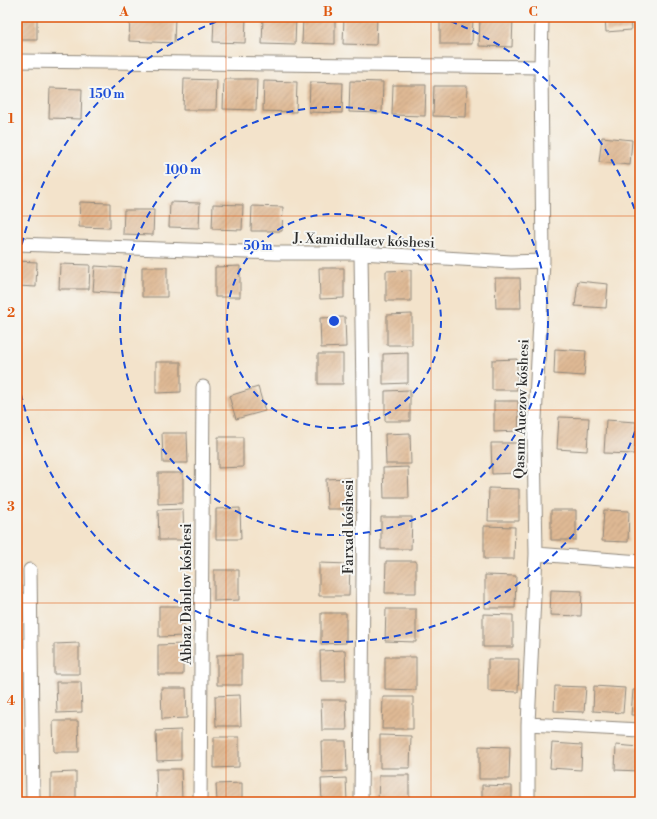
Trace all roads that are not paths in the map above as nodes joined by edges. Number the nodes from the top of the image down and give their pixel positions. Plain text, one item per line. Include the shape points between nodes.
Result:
1 (542, 17) edge
2 (17, 61) edge
3 (541, 67) junction
4 (17, 244) edge
5 (361, 253) junction
6 (543, 261) junction
7 (203, 387) dead end
8 (536, 554) junction
9 (640, 562) edge
10 (30, 570) dead end
11 (528, 724) junction
12 (640, 730) edge
13 (33, 802) edge
14 (200, 802) edge
15 (361, 802) edge
16 (528, 802) edge

1 - 3 street, Qasım Auezov kóshesi
2 - 3 street
3 - 6 street, Qasım Auezov kóshesi
4 - 5 street, J. Xamidullaev kóshesi via 276,253
5 - 6 street, J. Xamidullaev kóshesi via 511,262
5 - 15 street, Farxad kóshesi via 364,467
6 - 8 street, Qasım Auezov kóshesi via 534,439
7 - 14 street, Abbaz Dabılov kóshesi
8 - 9 street
8 - 11 street, Qasım Auezov kóshesi
10 - 13 street
11 - 12 street
11 - 16 street, Qasım Auezov kóshesi

